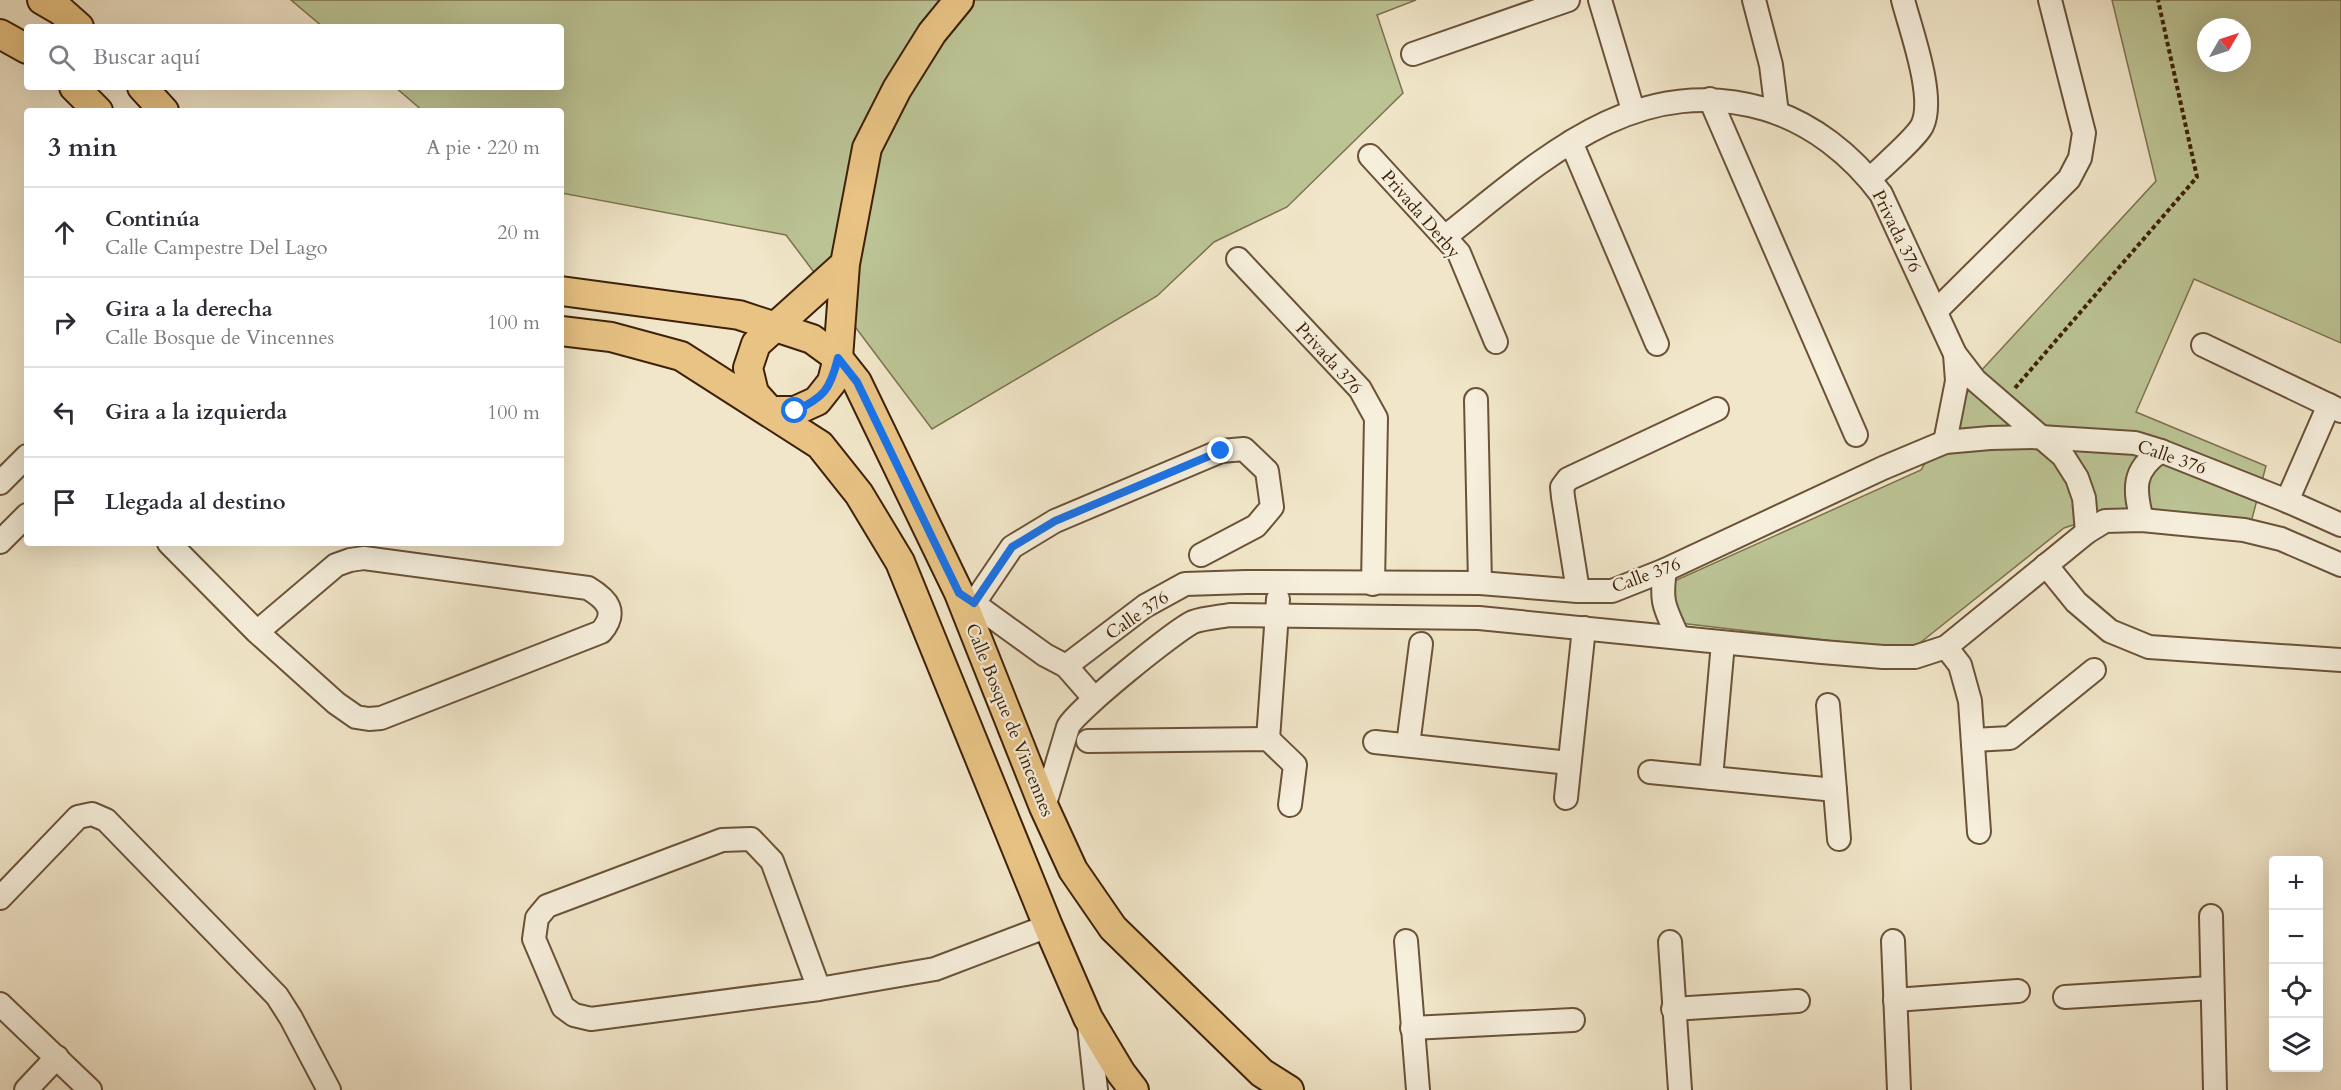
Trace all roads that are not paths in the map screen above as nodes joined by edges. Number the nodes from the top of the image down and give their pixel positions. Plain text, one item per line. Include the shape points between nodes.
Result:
1 (42, 0) edge
2 (959, 0) edge
3 (1568, 0) edge
4 (1600, 0) edge
5 (1754, 0) edge
6 (1903, 0) edge
7 (2050, 0) edge
8 (75, 24) edge
9 (0, 34) edge
10 (24, 47) edge
11 (1413, 54) dead end
12 (77, 90) edge
13 (145, 90) edge
14 (1710, 99) junction
15 (95, 108) edge
16 (161, 108) edge
17 (1633, 110) junction
18 (1777, 113) junction
19 (1570, 142) junction
20 (1370, 156) dead end
21 (1870, 179) junction
22 (1445, 237) junction
23 (1238, 259) dead end
24 (845, 264) junction
25 (564, 291) edge
26 (1936, 311) junction
27 (775, 327) junction
28 (564, 331) edge
29 (1496, 342) dead end
30 (1657, 344) dead end
31 (2203, 345) dead end
32 (1955, 354) junction
33 (838, 358) junction
34 (1476, 400) dead end
35 (2335, 408) edge
36 (1717, 409) dead end
37 (770, 411) junction
38 (1856, 435) dead end
39 (2040, 437) junction
40 (1945, 442) junction
41 (2161, 451) junction
42 (24, 459) edge
43 (0, 483) edge
44 (2288, 501) junction
45 (24, 518) edge
46 (2142, 520) junction
47 (2341, 525) edge
48 (2087, 532) junction
49 (0, 542) edge
50 (172, 546) edge
51 (1201, 555) dead end
52 (2046, 564) junction
53 (2341, 566) edge
54 (1665, 570) junction
55 (1279, 582) junction
56 (1480, 583) junction
57 (1373, 584) junction
58 (1578, 591) junction
59 (967, 598) junction
60 (1277, 614) junction
61 (1584, 628) junction
62 (257, 632) junction
63 (1678, 637) junction
64 (1723, 643) junction
65 (1421, 644) dead end
66 (1946, 647) junction
67 (2341, 660) edge
68 (1066, 666) junction
69 (2094, 670) dead end
70 (1094, 698) junction
71 (1828, 705) dead end
72 (1268, 739) junction
73 (1973, 740) junction
74 (1088, 741) dead end
75 (1375, 742) dead end
76 (1408, 745) junction
77 (1569, 763) junction
78 (1650, 772) dead end
79 (1711, 778) junction
80 (1835, 790) junction
81 (1566, 798) dead end
82 (1290, 805) dead end
83 (1044, 807) junction
84 (1979, 832) dead end
85 (1839, 839) dead end
86 (0, 898) edge
87 (2211, 916) dead end
88 (1048, 926) junction
89 (1406, 941) dead end
90 (1893, 941) dead end
91 (1670, 942) dead end
92 (2211, 988) junction
93 (819, 989) junction
94 (2018, 991) dead end
95 (2066, 997) dead end
96 (1895, 1000) junction
97 (1798, 1001) dead end
98 (0, 1004) edge
99 (1673, 1009) junction
100 (1088, 1018) junction
101 (1573, 1020) dead end
102 (1412, 1028) junction
103 (57, 1057) junction
104 (26, 1090) edge
105 (90, 1090) edge
106 (329, 1090) edge
107 (1096, 1090) edge
108 (1134, 1090) edge
109 (1289, 1090) edge
110 (1418, 1090) edge
111 (1680, 1090) edge
112 (1899, 1090) edge
113 (2215, 1090) edge

1 - 8 main road
2 - 24 main road via 932,33 897,89 867,148
3 - 11 street
4 - 17 street
5 - 18 street via 1771,65
6 - 21 street via 1928,111 1921,128
7 - 26 street via 2084,133 2080,158 2069,179
9 - 10 main road
12 - 15 main road
13 - 16 main road
14 - 17 street, Privada 376 via 1660,103
14 - 18 street, Privada 376 via 1738,101
14 - 38 street
17 - 19 street, Privada 376
18 - 21 street, Privada 376 via 1805,125 1836,146
19 - 22 street, Privada 376
19 - 30 street
20 - 22 street, Privada Derby
21 - 26 street, Privada 376 via 1881,194
22 - 29 street, Privada Derby via 1459,253
23 - 57 street, Privada 376 via 1360,389 1376,418
24 - 27 main road
24 - 33 main road
25 - 27 main road, Calle Bosque de Vincennes via 739,315
26 - 32 street, Privada 376
27 - 33 main road, Calle Bosque de Vincennes via 812,339
27 - 37 main road via 756,344 748,368 754,393
28 - 37 main road via 611,337 681,356
31 - 35 street
32 - 39 street via 1975,380
32 - 40 street via 1957,381
33 - 37 main road via 832,382 817,401 795,411
33 - 59 main road, Calle Bosque de Vincennes via 857,382
34 - 56 street
35 - 44 street
36 - 58 street via 1568,479 1562,487
37 - 88 main road via 820,445 859,494 900,562
39 - 40 street, Calle 376
39 - 41 street, Calle 376 via 2135,443
39 - 48 street via 2063,456 2077,478 2084,498
40 - 54 street, Calle 376
41 - 44 street, Calle 376
41 - 46 street via 2145,461 2139,475 2137,499
42 - 43 street
44 - 47 street, Calle 376
45 - 49 street
46 - 48 street via 2105,521
46 - 53 street via 2253,532 2281,539
48 - 52 street
50 - 62 street
51 - 59 street via 1256,526 1272,507 1267,471 1244,449 1221,451 1055,521 1012,547
52 - 66 street
52 - 67 street via 2076,602 2110,631 2149,646
54 - 58 street, Calle 376 via 1612,591
54 - 63 street via 1664,607
55 - 57 street, Calle 376
55 - 60 street
55 - 68 street, Calle 376 via 1185,584 1145,606
56 - 57 street, Calle 376
56 - 58 street, Calle 376
59 - 68 street
59 - 83 main road, Calle Bosque de Vincennes
60 - 61 street via 1479,618
60 - 70 street via 1230,615 1193,622
60 - 72 street
61 - 63 street
61 - 77 street
62 - 62 street via 336,703 356,717 369,719 381,718 601,632 610,622 610,608 588,588 364,558 336,565
63 - 64 street
64 - 66 street via 1883,657 1915,657
64 - 79 street
65 - 76 street
66 - 73 street via 1960,665 1970,701
68 - 70 street
69 - 73 street via 2010,738
70 - 83 street via 1070,722
71 - 80 street
72 - 74 street
72 - 82 street via 1294,765
73 - 84 street
75 - 76 street
76 - 77 street
77 - 81 street
78 - 79 street
79 - 80 street
80 - 85 street
83 - 109 main road, Calle Bosque de Vincennes via 1073,870 1113,928 1262,1073
86 - 106 street via 78,817 92,814 106,820 277,996
87 - 92 street
88 - 93 street via 935,969
88 - 100 main road
89 - 102 street
90 - 96 street
91 - 99 street
92 - 95 street
92 - 113 street
93 - 93 street via 772,861 751,839 722,840 547,906 537,918 534,939 563,1006 574,1016 591,1019
94 - 96 street
96 - 112 street
97 - 99 street
98 - 103 street
99 - 111 street
100 - 107 street
100 - 108 main road
101 - 102 street
102 - 110 street
103 - 104 street
103 - 105 street

